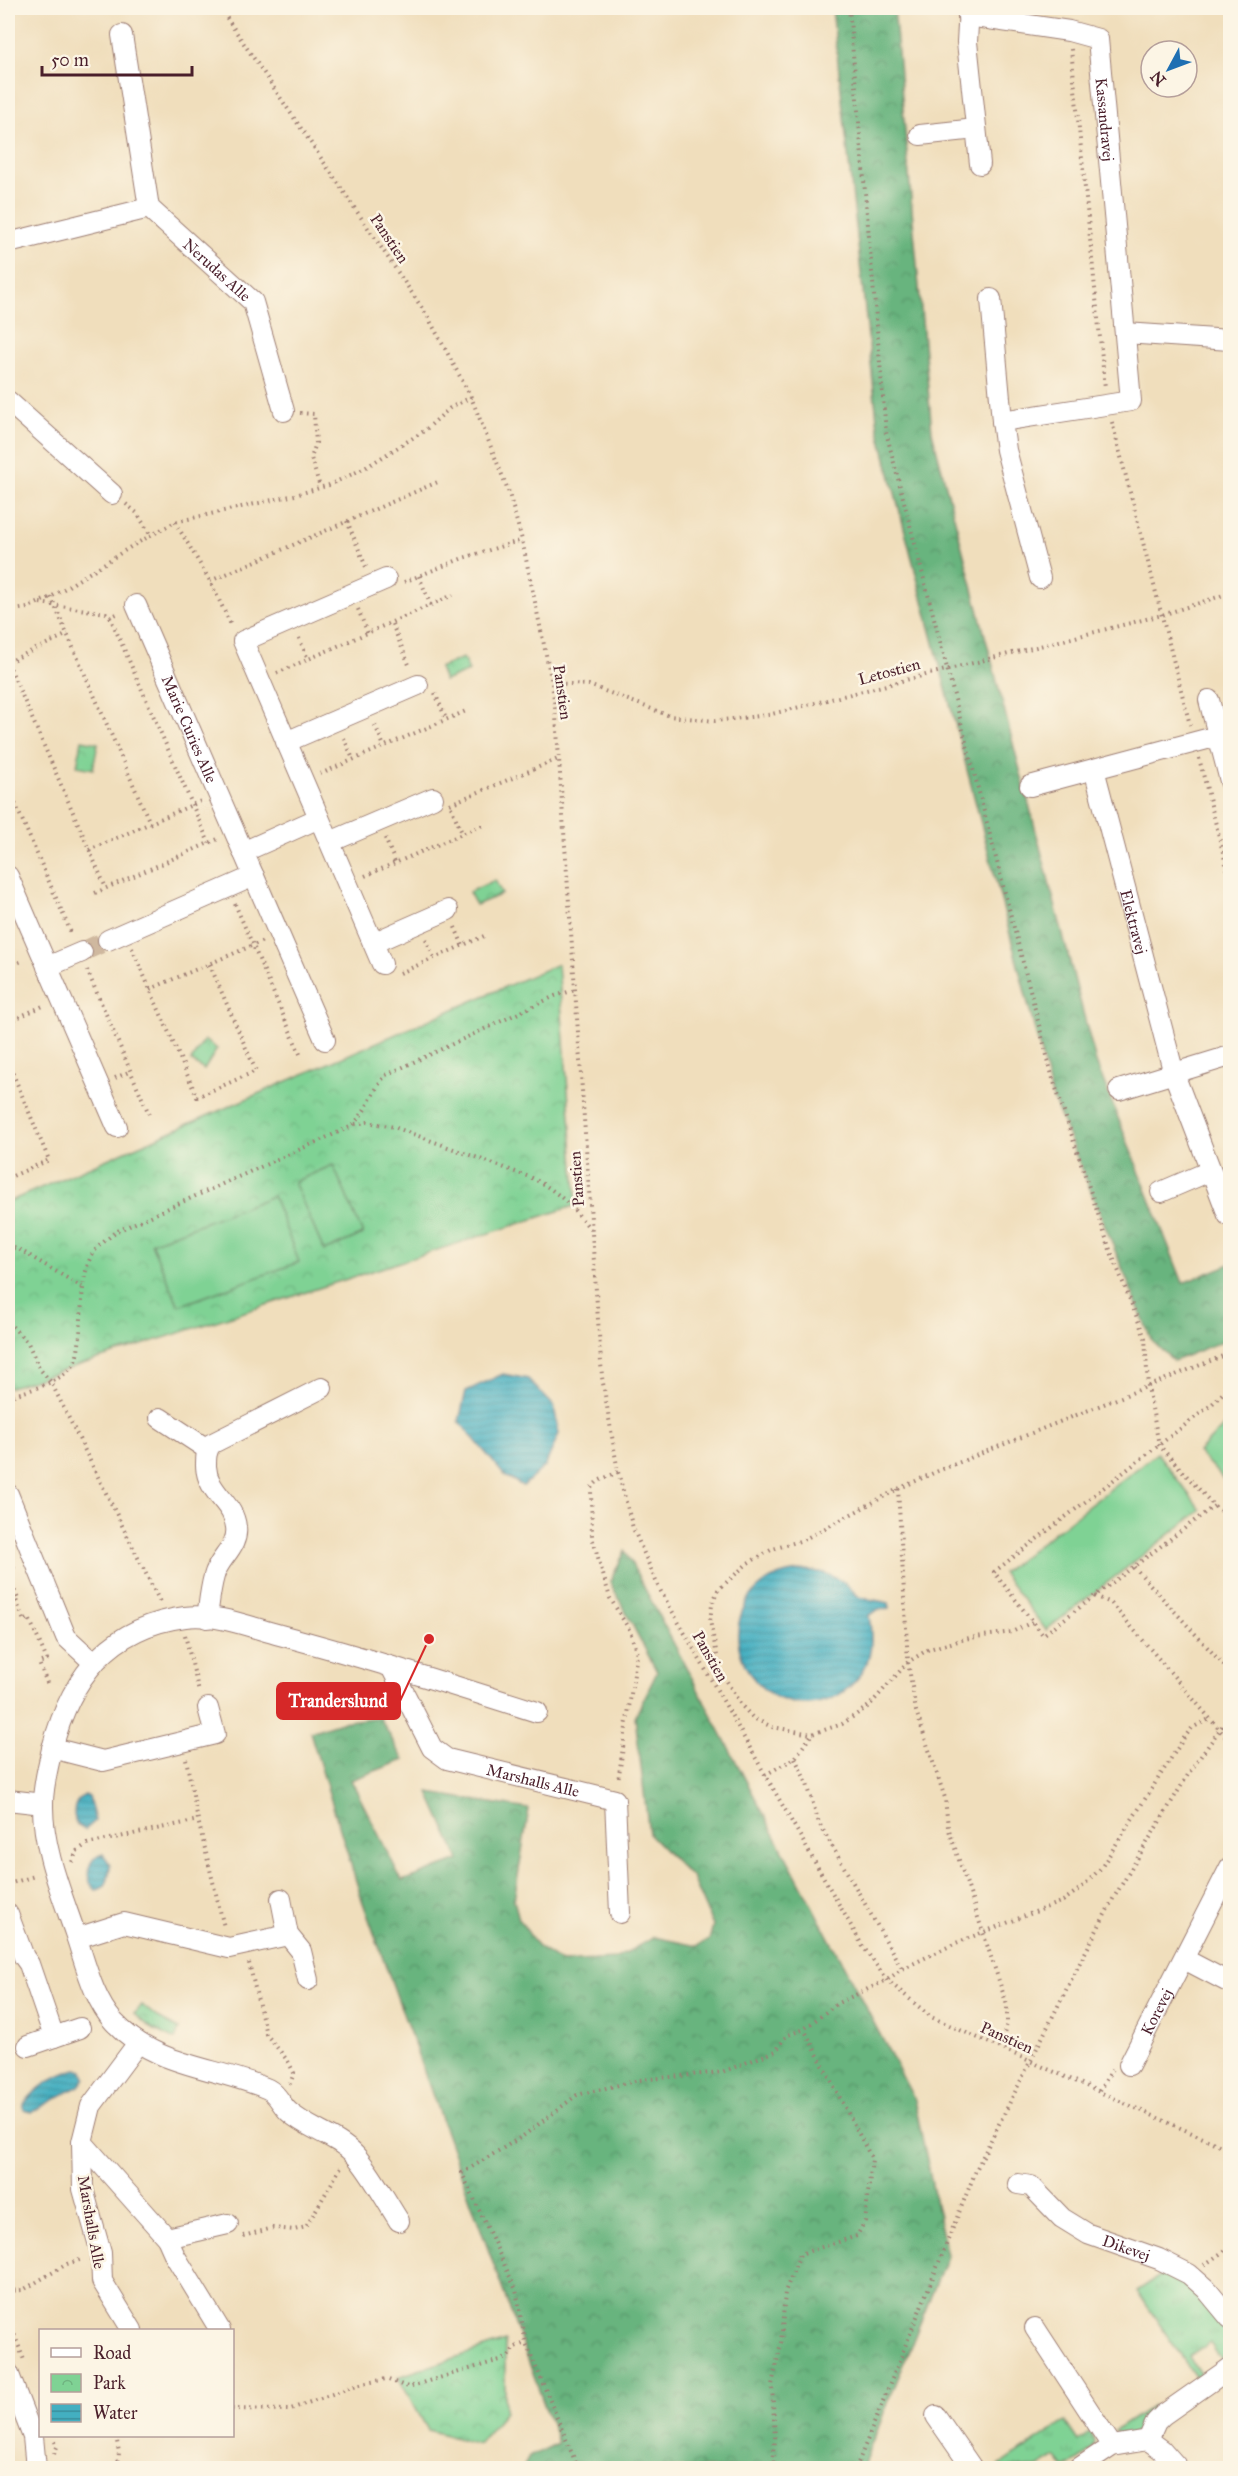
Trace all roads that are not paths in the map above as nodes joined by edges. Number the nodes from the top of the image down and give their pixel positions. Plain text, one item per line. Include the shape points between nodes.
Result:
1 (968, 12) edge
2 (122, 35) dead end
3 (976, 129) junction
4 (920, 135) dead end
5 (980, 164) dead end
6 (149, 208) junction
7 (8, 243) edge
8 (991, 299) dead end
9 (1125, 333) junction
10 (1230, 340) edge
11 (8, 401) edge
12 (284, 411) road end
13 (1002, 421) junction
14 (112, 495) road end
15 (1040, 578) dead end
16 (380, 581) road end
17 (136, 605) road end
18 (418, 685) road end
19 (1209, 699) dead end
20 (1218, 736) junction
21 (286, 742) junction
22 (1094, 769) junction
23 (1230, 781) edge
24 (1030, 786) dead end
25 (441, 801) road end
26 (319, 818) junction
27 (330, 842) junction
28 (243, 852) junction
29 (8, 876) edge
30 (254, 876) junction
31 (14, 908) edge
32 (448, 910) dead end
33 (116, 936) tunnel mouth
34 (373, 943) junction
35 (82, 952) tunnel mouth
36 (382, 964) road end
37 (47, 967) junction
38 (325, 1040) dead end
39 (1230, 1056) edge
40 (1174, 1074) junction
41 (1119, 1090) dead end
42 (117, 1127) dead end
43 (1210, 1171) junction
44 (1161, 1192) dead end
45 (1228, 1215) dead end
46 (322, 1388) dead end
47 (160, 1418) dead end
48 (207, 1449) junction
49 (8, 1494) edge
50 (207, 1618) junction
51 (93, 1662) junction
52 (391, 1667) junction
53 (208, 1708) road end
54 (537, 1712) dead end
55 (52, 1748) junction
56 (8, 1800) edge
57 (43, 1804) junction
58 (1230, 1867) edge
59 (281, 1899) dead end
60 (620, 1913) dead end
61 (8, 1914) edge
62 (288, 1935) junction
63 (77, 1938) junction
64 (1184, 1959) junction
65 (308, 1980) dead end
66 (1230, 1983) edge
67 (80, 2028) dead end
68 (54, 2037) junction
69 (138, 2043) junction
70 (28, 2046) dead end
71 (1130, 2065) dead end
72 (82, 2142) junction
73 (1018, 2184) dead end
74 (399, 2221) dead end
75 (228, 2224) road end
76 (167, 2238) junction
77 (1230, 2318) edge
78 (1035, 2328) dead end
79 (131, 2329) edge
80 (219, 2329) edge
81 (1230, 2368) edge
82 (8, 2372) edge
83 (936, 2416) dead end
84 (1148, 2440) junction
85 (1112, 2446) junction
86 (36, 2469) edge
87 (972, 2469) edge
88 (1079, 2469) edge
89 (1178, 2469) edge

1 - 3 street, Kassandravej via 967,42
1 - 9 street, Kassandravej via 1098,39
2 - 6 street
3 - 4 street
3 - 5 street, Kassandravej
6 - 7 street
6 - 12 street, Nerudas Alle via 253,302
8 - 13 street
9 - 10 street
9 - 13 street, Kassandravej via 1131,401
11 - 14 street
13 - 15 street
16 - 21 street via 243,641
17 - 28 street, Marie Curies Alle
18 - 21 street
19 - 20 street
20 - 22 street
20 - 23 street
21 - 26 street
22 - 24 street
22 - 40 street, Elektravej
25 - 27 street
26 - 27 street
26 - 28 street
27 - 34 street
28 - 30 street, Marie Curies Alle
29 - 31 street
30 - 33 street
30 - 38 street, Marie Curies Alle
31 - 37 street
32 - 34 street
34 - 36 street
35 - 37 street
37 - 42 street
39 - 40 street
40 - 41 street
40 - 43 street, Elektravej
43 - 44 street
43 - 45 street, Elektravej
46 - 48 street
47 - 48 street
48 - 50 street via 206,1476 215,1494 229,1507 237,1527 234,1545 214,1575
49 - 51 street via 41,1614 54,1645
50 - 51 street via 175,1619 140,1629
50 - 52 street
51 - 55 street via 64,1708
52 - 54 street
52 - 60 street, Marshalls Alle via 432,1748 447,1759 615,1800
53 - 55 street via 215,1734 103,1761
55 - 57 street
56 - 57 street
57 - 63 street via 47,1839
58 - 64 street, Korevej
59 - 62 street
61 - 68 street
62 - 63 street via 236,1946 124,1923
62 - 65 street via 301,1951
63 - 69 street via 105,2009
64 - 66 street
64 - 71 street, Korevej
67 - 68 street
68 - 70 street
69 - 72 street, Marshalls Alle via 91,2106
69 - 74 street via 172,2060 273,2091 288,2111 354,2154
72 - 76 street, Marshalls Alle
72 - 79 street, Marshalls Alle via 82,2189 101,2253 102,2281
73 - 77 street, Dikevej via 1031,2186 1062,2218 1088,2234 1189,2274
75 - 76 street
76 - 80 street, Marshalls Alle
78 - 85 street
81 - 84 street via 1163,2415
82 - 86 street via 33,2437
83 - 87 street
84 - 85 street
84 - 89 street
85 - 88 street

